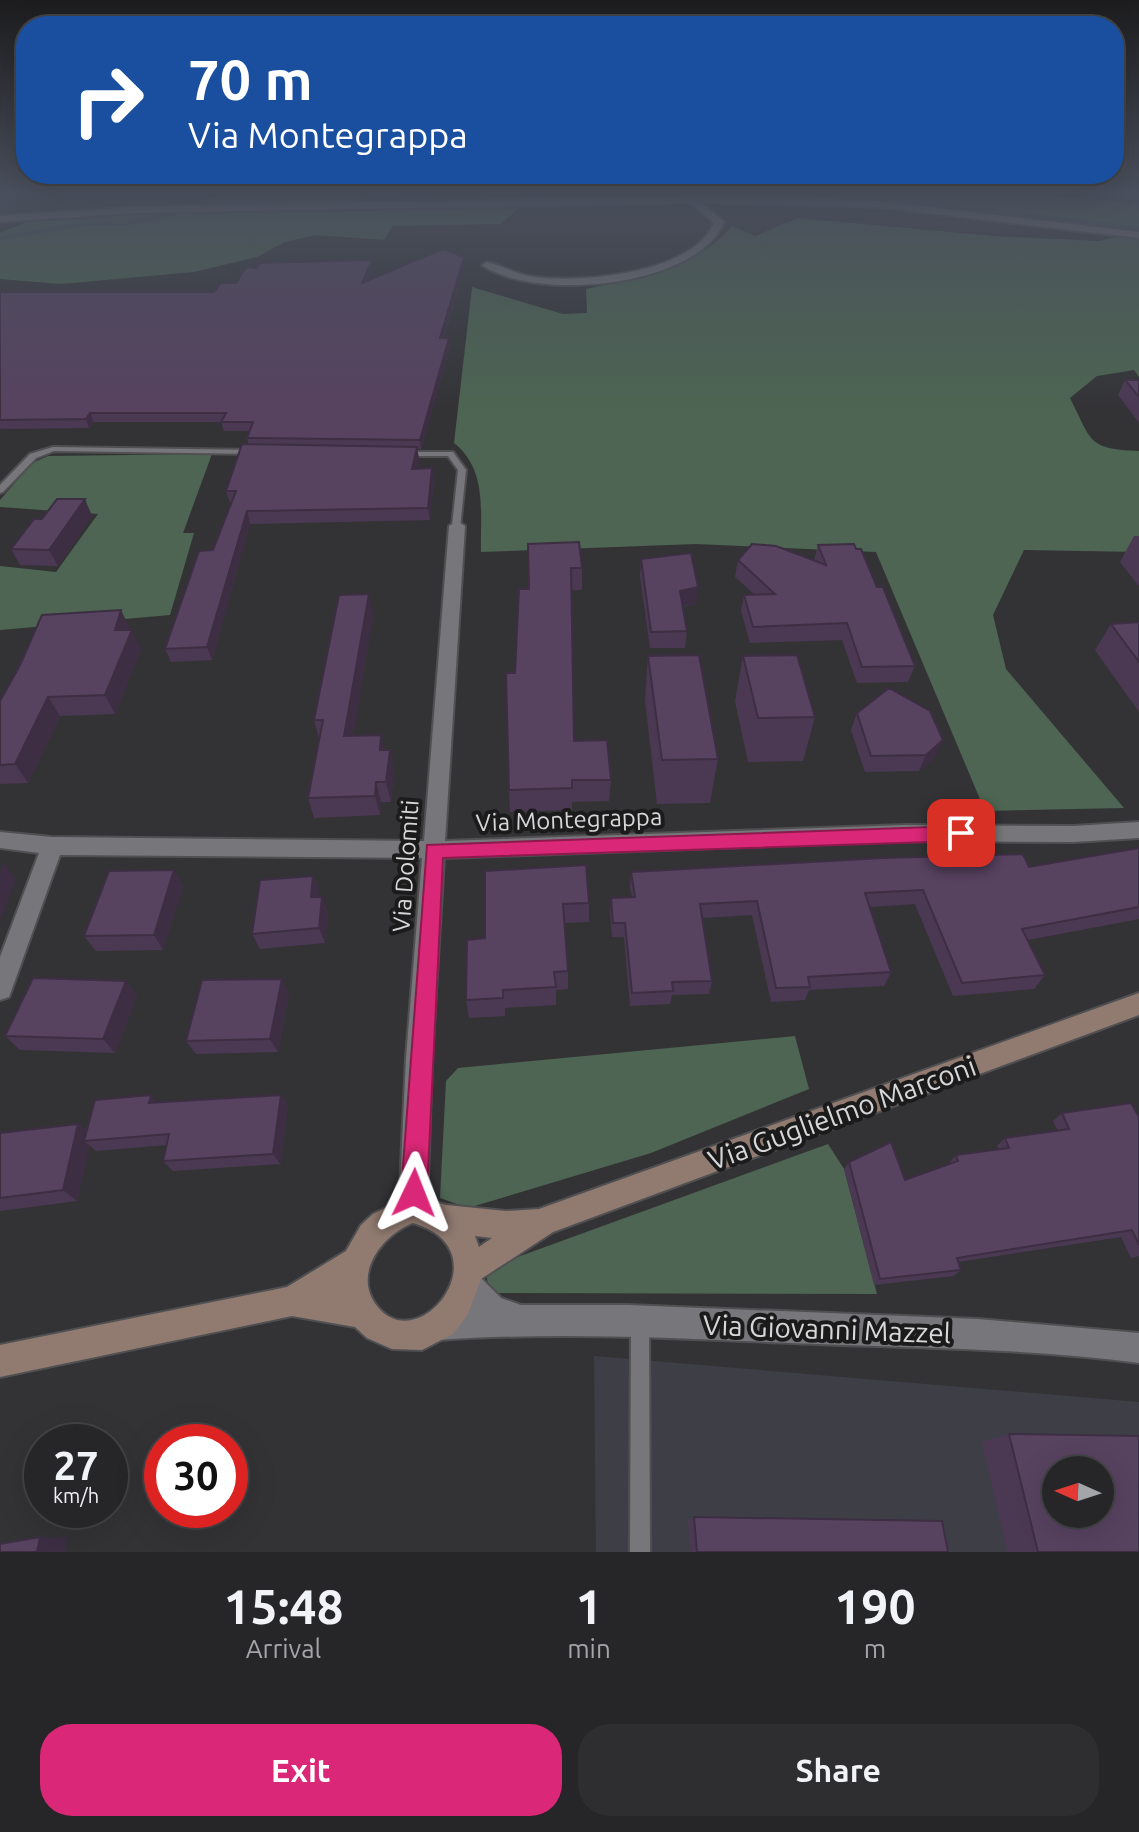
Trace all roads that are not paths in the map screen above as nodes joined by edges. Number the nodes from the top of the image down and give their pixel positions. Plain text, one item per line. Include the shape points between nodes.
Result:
1 (492, 266) edge
2 (659, 266) edge
3 (260, 452) edge
4 (387, 453) edge
5 (0, 490) edge
6 (457, 526) joint
7 (1139, 830) edge
8 (0, 840) edge
9 (52, 846) junction
10 (434, 850) junction
11 (0, 989) edge
12 (1139, 1004) edge
13 (413, 1209) junction
14 (447, 1219) junction
15 (544, 1221) junction
16 (356, 1261) junction
17 (467, 1276) junction
18 (292, 1301) junction
19 (363, 1313) junction
20 (514, 1318) junction
21 (640, 1322) junction
22 (439, 1325) junction
23 (1139, 1348) edge
24 (0, 1361) edge
25 (640, 1552) edge

1 - 2 street via 532,279 585,281
3 - 5 lane via 53,449 33,456
4 - 6 lane via 450,454 462,470
6 - 10 street, Via Dolomiti
7 - 10 street, Via Montegrappa
8 - 9 street, Via Montegrappa
9 - 10 street, Via Montegrappa
9 - 11 street
10 - 13 street, Via Dolomiti
12 - 15 street, Via Guglielmo Marconi
13 - 14 street via 431,1210
13 - 16 street via 378,1225
14 - 15 street, Via Guglielmo Marconi via 506,1225
14 - 17 street via 468,1250
15 - 17 street, Via Guglielmo Marconi
16 - 18 street
16 - 19 street via 353,1282
17 - 20 street, Via Giovanni Mazzel via 492,1310
17 - 22 street via 454,1310
18 - 19 street
18 - 24 street
19 - 22 street via 383,1332 401,1336 420,1335
20 - 21 street, Via Giovanni Mazzel
20 - 22 street, Via Giovanni Mazzel
21 - 23 street, Via Giovanni Mazzel via 1063,1339
21 - 25 lane

